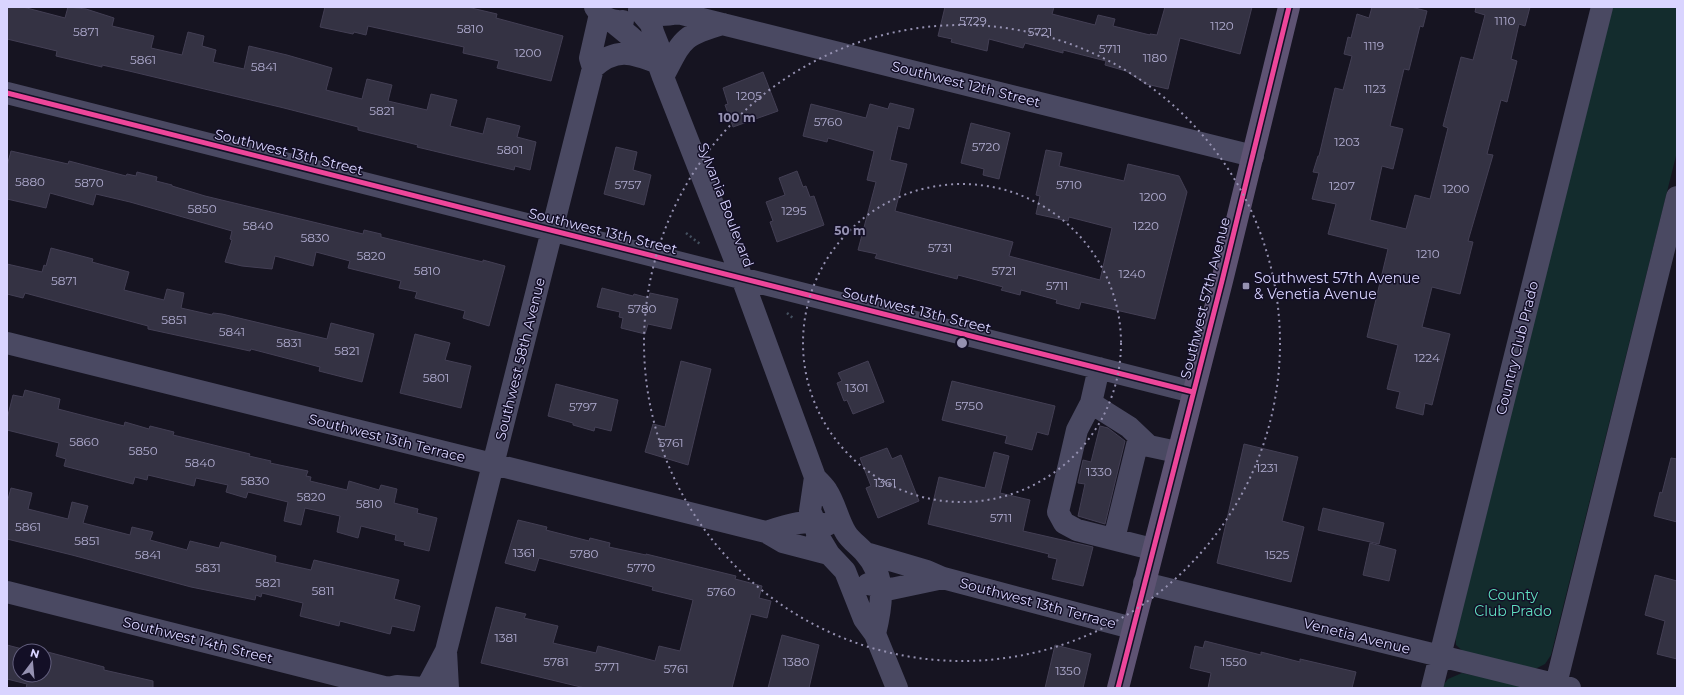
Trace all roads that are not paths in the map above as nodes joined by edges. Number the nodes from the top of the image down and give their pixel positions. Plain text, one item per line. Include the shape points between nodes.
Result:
1 (1289, 7) edge
2 (1602, 7) edge
3 (640, 8) edge
4 (675, 10) edge
5 (601, 13) edge
6 (724, 24) junction
7 (593, 68) junction
8 (661, 70) junction
9 (7, 93) edge
10 (1253, 156) junction
11 (1677, 197) edge
12 (552, 230) junction
13 (742, 278) junction
14 (7, 343) edge
15 (1099, 368) junction
16 (1193, 392) junction
17 (1091, 403) junction
18 (1139, 437) junction
19 (1177, 452) junction
20 (493, 465) junction
21 (815, 477) junction
22 (815, 522) junction
23 (766, 532) junction
24 (849, 538) junction
25 (1114, 539) junction
26 (1152, 549) junction
27 (866, 553) junction
28 (829, 554) junction
29 (845, 571) junction
30 (943, 578) junction
31 (1144, 583) junction
32 (882, 588) junction
33 (7, 592) edge
34 (1132, 628) junction
35 (875, 634) junction
36 (1440, 657) junction
37 (434, 687) edge
38 (1561, 687) edge
39 (388, 688) edge
40 (897, 688) edge
41 (1118, 688) edge
42 (1432, 688) edge

1 - 10 main road, Southwest 57th Avenue
2 - 36 street, Country Club Prado
3 - 4 street, Southwest 12th Street via 652,15 664,16
3 - 5 street via 628,19 619,21
3 - 8 street, Sylvania Boulevard via 654,32 659,47
4 - 6 street, Southwest 12th Street
5 - 7 street, Southwest 58th Avenue via 590,58
5 - 8 street, Sylvania Boulevard via 631,37
6 - 8 street via 697,32 686,39
6 - 10 street, Southwest 12th Street
7 - 8 street via 607,57 624,53 640,56
7 - 12 street, Southwest 58th Avenue
8 - 13 street, Sylvania Boulevard
9 - 12 street, Southwest 13th Street
10 - 16 main road, Southwest 57th Avenue
11 - 38 street
12 - 13 street, Southwest 13th Street
12 - 20 street, Southwest 58th Avenue
13 - 15 street, Southwest 13th Street
13 - 21 street, Sylvania Boulevard
14 - 20 street, Southwest 13th Terrace
15 - 16 street, Southwest 13th Street
15 - 17 street
16 - 19 main road, Southwest 57th Avenue
17 - 18 street via 1129,427
17 - 25 street via 1077,430 1058,512 1064,523 1078,530
18 - 19 street via 1149,446
18 - 25 street
19 - 26 main road, Southwest 57th Avenue
20 - 23 street, Southwest 13th Terrace
20 - 37 street, Southwest 58th Avenue via 446,651
21 - 22 street, Sylvania Boulevard via 810,511
21 - 24 street, Sylvania Boulevard via 827,492
22 - 23 street, Southwest 13th Terrace via 801,522
22 - 24 street, Southwest 13th Terrace via 833,527
22 - 28 street, Sylvania Boulevard via 817,534
23 - 28 street, Southwest 13th Terrace via 783,542
24 - 27 street, Sylvania Boulevard
25 - 26 street
26 - 31 main road, Southwest 57th Avenue
27 - 30 street, Southwest 13th Terrace
27 - 32 street, Sylvania Boulevard via 874,564
28 - 29 street, Sylvania Boulevard
29 - 32 street, Southwest 13th Terrace via 867,584
29 - 35 street, Sylvania Boulevard via 864,619
30 - 32 street, Southwest 13th Terrace via 891,589
30 - 34 street, Southwest 13th Terrace
31 - 34 main road, Southwest 57th Avenue
31 - 36 street, Venetia Avenue
32 - 35 street, Sylvania Boulevard
33 - 39 street, Southwest 14th Street
34 - 41 main road, Southwest 57th Avenue
35 - 40 street, Sylvania Boulevard
36 - 38 street, Venetia Avenue
36 - 42 street, Country Club Prado
37 - 39 street, Southwest 14th Street

